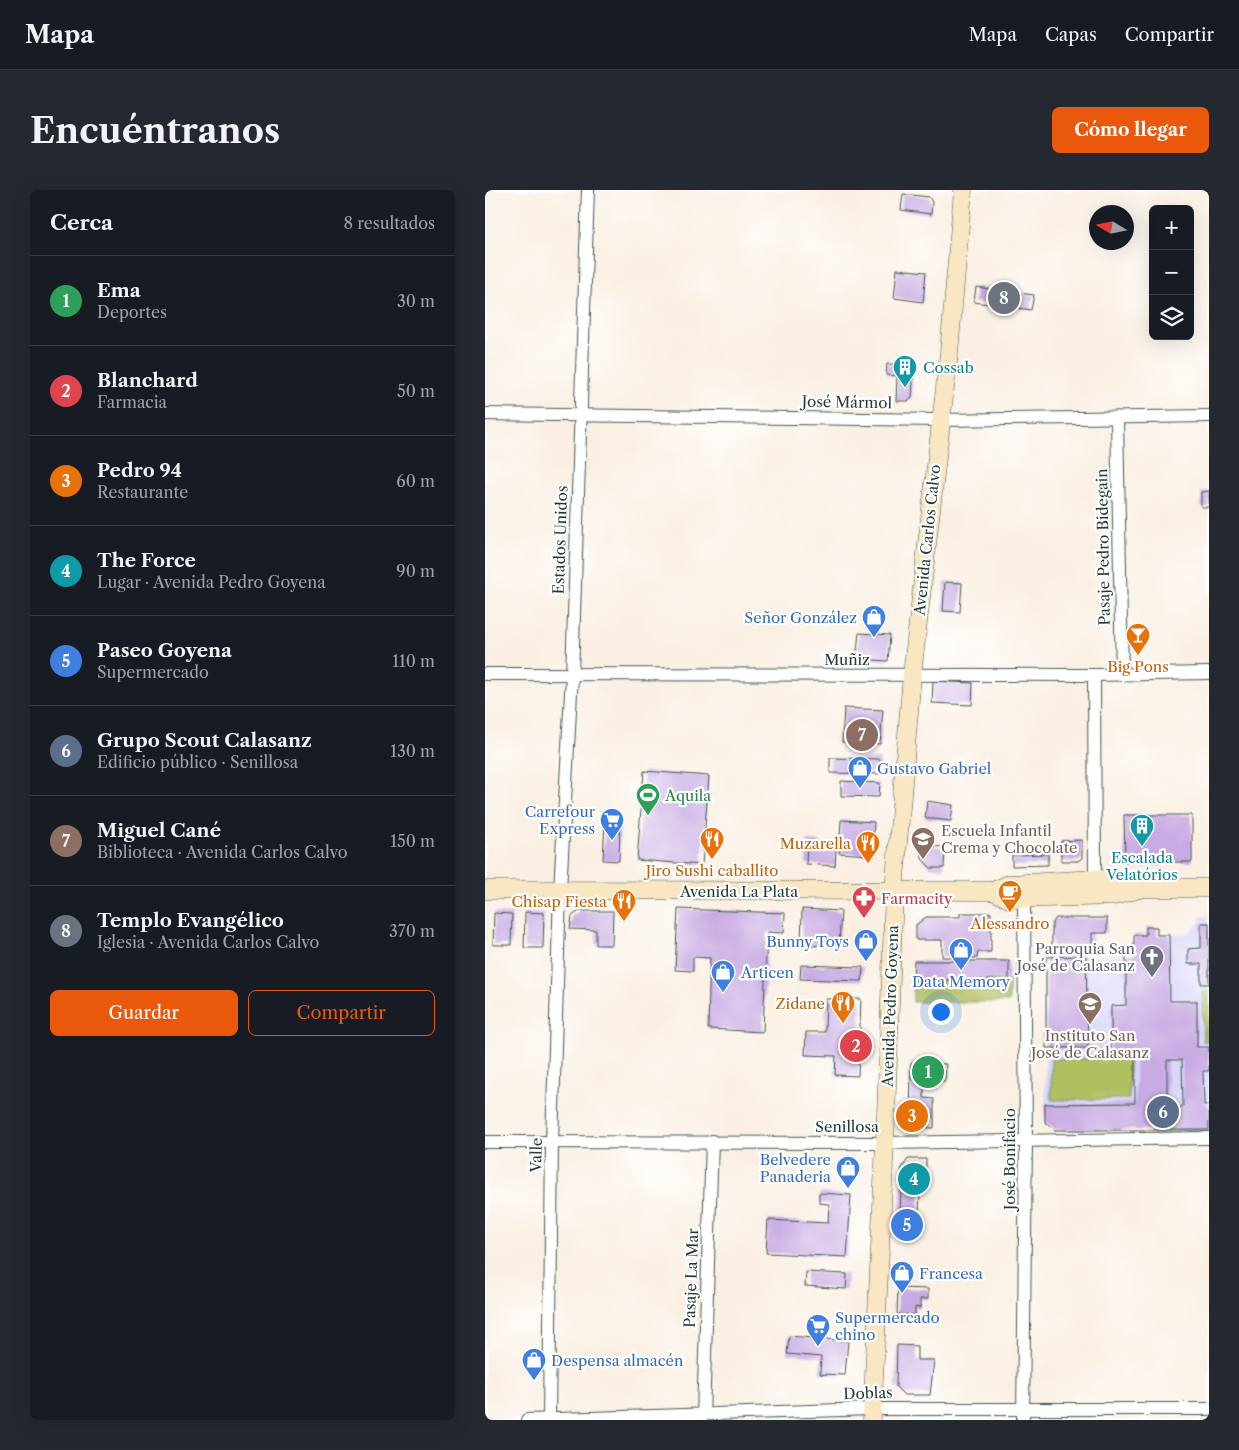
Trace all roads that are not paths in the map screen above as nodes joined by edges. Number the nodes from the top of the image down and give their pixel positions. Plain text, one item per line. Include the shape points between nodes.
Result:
1 (588, 190) edge
2 (963, 190) edge
3 (975, 190) edge
4 (958, 241) junction
5 (485, 414) edge
6 (581, 415) junction
7 (1209, 416) edge
8 (1117, 419) junction
9 (940, 420) junction
10 (1209, 673) edge
11 (485, 674) edge
12 (1122, 674) junction
13 (572, 675) junction
14 (912, 675) junction
15 (1094, 675) junction
16 (1087, 879) junction
17 (1143, 888) junction
18 (1209, 888) edge
19 (485, 890) edge
20 (560, 891) junction
21 (894, 891) junction
22 (993, 891) junction
23 (1024, 899) junction
24 (1209, 1138) edge
25 (712, 1141) junction
26 (1026, 1141) junction
27 (485, 1142) edge
28 (552, 1142) junction
29 (885, 1143) junction
30 (1209, 1409) edge
31 (872, 1414) edge
32 (1023, 1414) edge
33 (703, 1416) junction
34 (527, 1420) edge
35 (549, 1420) edge

1 - 6 street, Estados Unidos
2 - 4 main road, Avenida Carlos Calvo
3 - 4 main road
4 - 9 main road, Avenida Carlos Calvo
5 - 6 street, José Mármol
6 - 9 street, José Mármol
6 - 13 street, Estados Unidos
7 - 8 street, José Mármol
8 - 9 street, José Mármol
8 - 12 street, Pasaje Pedro Bidegain
9 - 14 main road, Avenida Carlos Calvo
10 - 12 street, Muñiz
11 - 13 street, Muñiz
12 - 15 street, Muñiz
13 - 14 street, Muñiz
13 - 20 street, Estados Unidos
14 - 15 street, Muñiz
14 - 21 main road, Avenida Carlos Calvo
15 - 16 street
16 - 17 main road, Avenida La Plata via 1112,879
16 - 22 main road, Avenida La Plata via 1009,884
16 - 23 main road via 1067,888 1029,890 1024,893
17 - 18 main road, Avenida La Plata
17 - 23 main road, Avenida La Plata via 1113,896
19 - 20 main road, Avenida La Plata
20 - 21 main road, Avenida La Plata
20 - 28 street, Valle
21 - 22 main road, Avenida La Plata
21 - 29 main road, Avenida Pedro Goyena
22 - 23 main road, Avenida La Plata via 1009,899
23 - 26 street, José Bonifacio
24 - 26 street, Senillosa
25 - 28 street, Senillosa
25 - 29 street, Senillosa
25 - 33 street, Pasaje La Mar
26 - 29 street, Senillosa
26 - 32 street, José Bonifacio
27 - 28 street, Senillosa
28 - 35 street, Valle
29 - 31 main road, Avenida Pedro Goyena
30 - 32 street, Doblas
31 - 32 street, Doblas
31 - 33 street, Doblas
33 - 35 street, Doblas
34 - 35 street, Doblas

